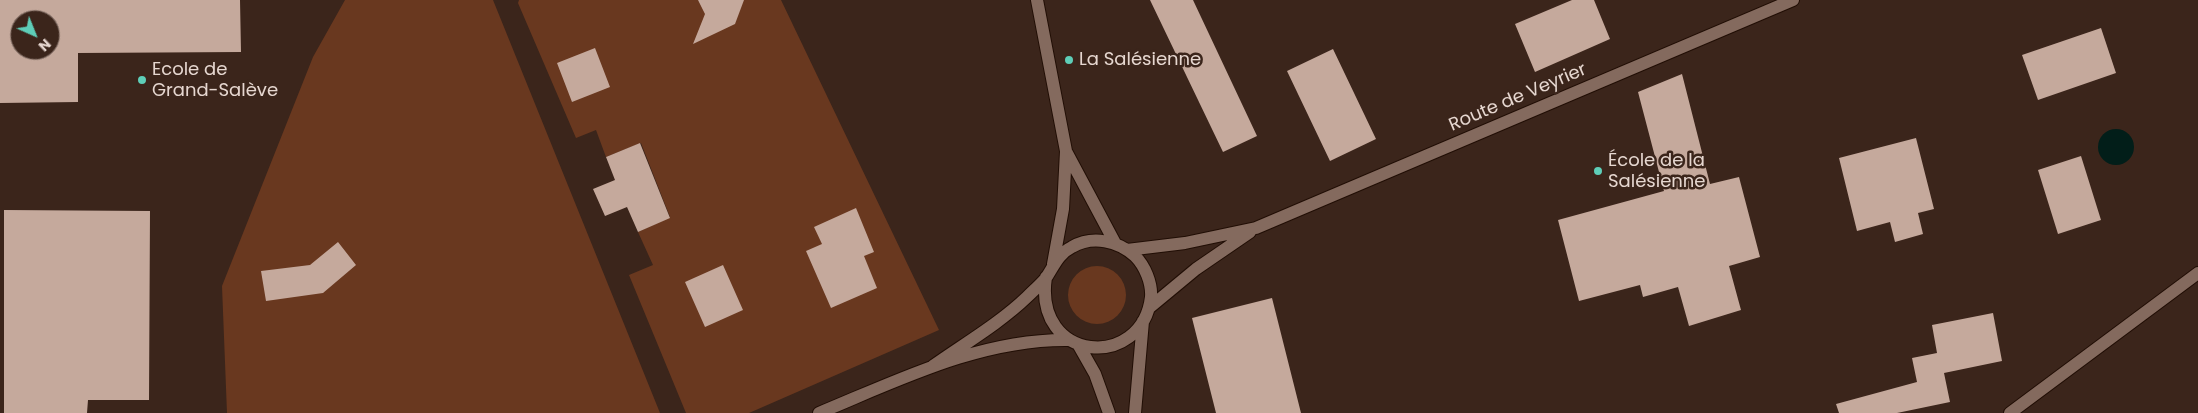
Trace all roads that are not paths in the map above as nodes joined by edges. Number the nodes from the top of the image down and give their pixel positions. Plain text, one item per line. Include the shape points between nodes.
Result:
1 (1037, 0) edge
2 (1793, 0) edge
3 (1066, 151) junction
4 (1256, 228) junction
5 (1115, 243) junction
6 (1128, 250) junction
7 (1052, 265) junction
8 (2198, 272) edge
9 (1046, 277) junction
10 (1149, 308) junction
11 (1143, 321) junction
12 (1073, 342) junction
13 (932, 366) junction
14 (818, 413) edge
15 (1109, 413) edge
16 (1135, 413) edge
17 (2010, 413) edge

1 - 3 street
2 - 4 street, Route de Veyrier
3 - 5 street
3 - 7 street via 1063,210
4 - 6 street, Route de Veyrier via 1185,243
4 - 10 street, Route de Veyrier via 1196,269
5 - 6 street
5 - 7 street via 1086,241 1061,254
6 - 10 street via 1138,258 1150,282
7 - 9 street
8 - 17 street
9 - 12 street via 1045,306 1054,325
9 - 13 street via 1014,308
10 - 11 street
11 - 12 street via 1136,331 1115,344 1090,347
11 - 16 street
12 - 13 street via 1039,339
12 - 15 street via 1095,374
13 - 14 street

